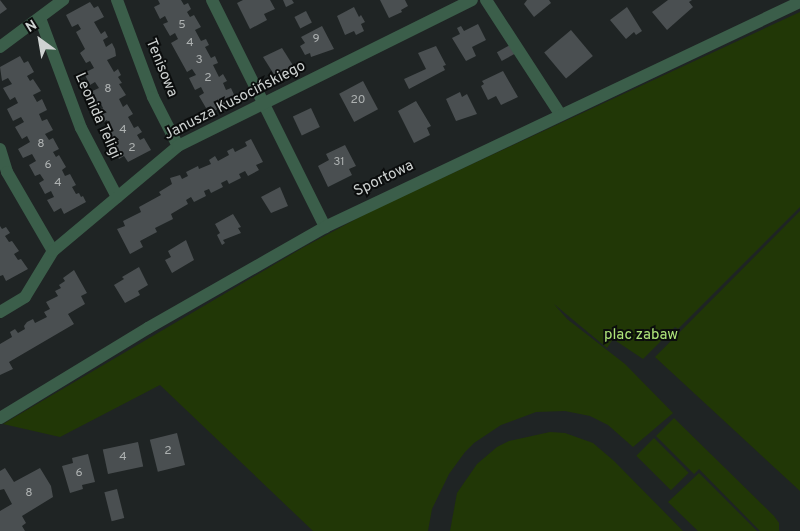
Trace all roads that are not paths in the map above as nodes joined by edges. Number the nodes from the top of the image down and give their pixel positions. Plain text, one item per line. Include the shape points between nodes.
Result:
1 (63, 0) edge
2 (117, 0) edge
3 (212, 0) edge
4 (472, 0) edge
5 (486, 0) edge
6 (800, 2) edge
7 (40, 18) junction
8 (0, 47) edge
9 (263, 104) junction
10 (560, 114) junction
11 (178, 146) junction
12 (0, 149) edge
13 (116, 197) junction
14 (325, 227) junction
15 (53, 251) junction
16 (0, 312) edge
17 (0, 418) edge

1 - 7 street
2 - 11 street, Tenisowa via 153,96
3 - 9 street
4 - 9 street, Janusza Kusocińskiego
5 - 10 street
6 - 10 street, Sportowa
7 - 8 street
7 - 13 street, Leonida Teligi via 80,128
9 - 11 street, Janusza Kusocińskiego
9 - 14 street
10 - 14 street, Sportowa
11 - 13 street, Janusza Kusocińskiego
12 - 15 street via 7,172
13 - 15 street, Janusza Kusocińskiego
14 - 17 street, Sportowa via 148,328
15 - 16 street, Janusza Kusocińskiego via 25,297

